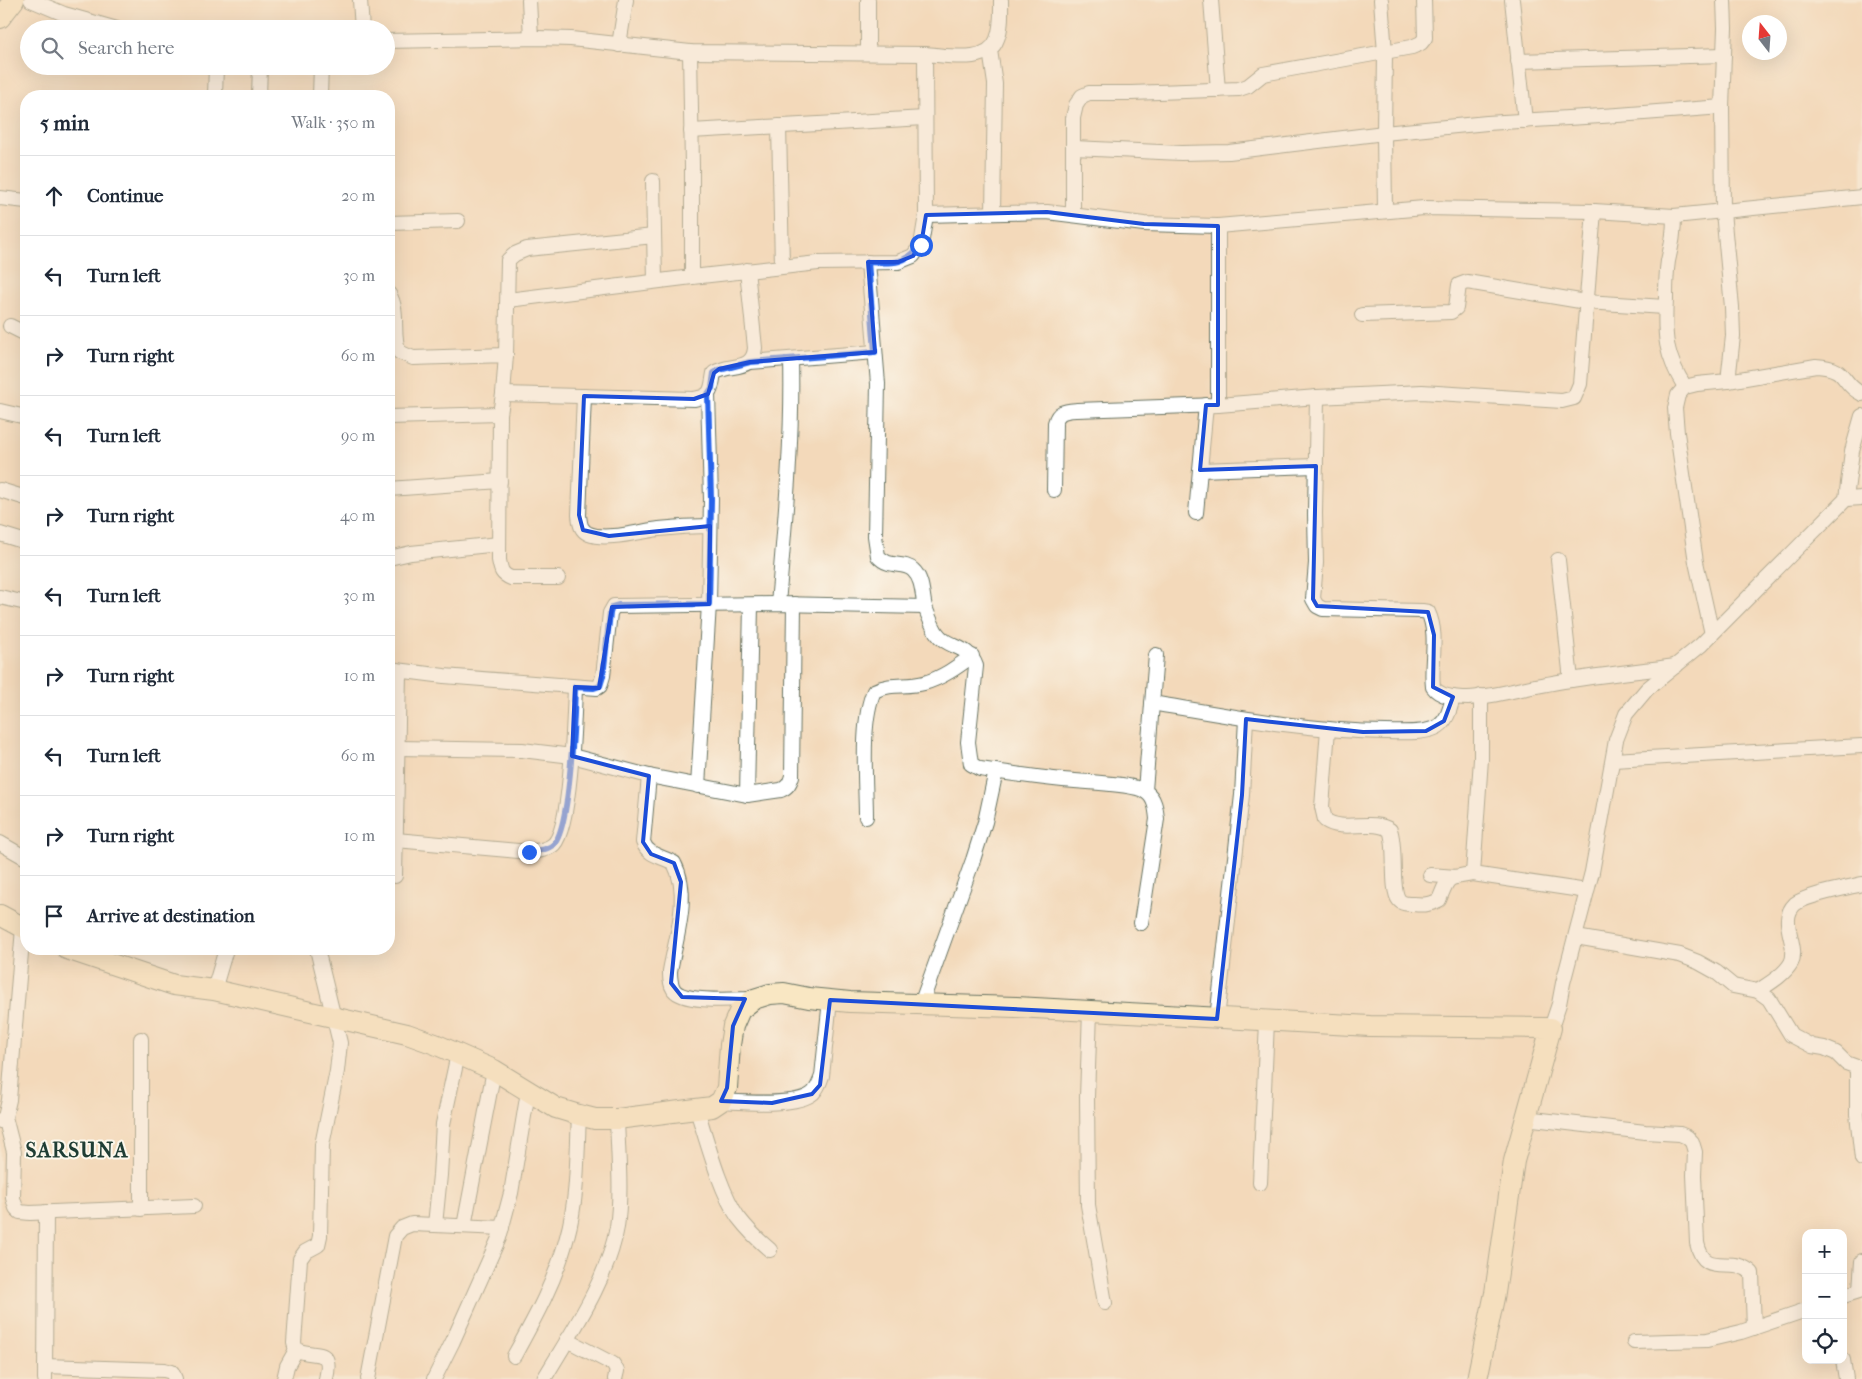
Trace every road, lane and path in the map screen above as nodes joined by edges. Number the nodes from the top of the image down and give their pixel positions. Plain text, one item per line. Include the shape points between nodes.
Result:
1 (14, 0) edge
2 (32, 0) edge
3 (360, 0) edge
4 (529, 0) edge
5 (626, 0) edge
6 (868, 0) edge
7 (1001, 0) edge
8 (1211, 0) edge
9 (1381, 0) edge
10 (1424, 0) edge
11 (1512, 0) edge
12 (1724, 0) edge
13 (0, 18) edge
14 (85, 20) edge
15 (361, 20) edge
16 (531, 38) junction
17 (395, 41) edge
18 (620, 45) junction
19 (990, 50) junction
20 (690, 52) junction
21 (868, 53) junction
22 (1385, 53) junction
23 (925, 54) junction
24 (1724, 55) junction
25 (1518, 61) junction
26 (216, 75) edge
27 (260, 75) edge
28 (321, 75) edge
29 (215, 90) edge
30 (259, 90) edge
31 (320, 90) edge
32 (1218, 90) junction
33 (1722, 106) junction
34 (926, 118) junction
35 (1525, 121) junction
36 (779, 126) junction
37 (692, 131) junction
38 (1384, 133) junction
39 (1074, 148) junction
40 (653, 182) dead end
41 (1862, 197) edge
42 (0, 198) edge
43 (20, 200) edge
44 (1385, 211) junction
45 (1594, 211) junction
46 (1724, 212) junction
47 (993, 213) junction
48 (1072, 214) junction
49 (926, 215) junction
50 (1674, 216) junction
51 (458, 222) dead end
52 (395, 224) edge
53 (1218, 226) junction
54 (654, 236) junction
55 (868, 262) junction
56 (782, 266) junction
57 (746, 270) junction
58 (692, 277) junction
59 (655, 281) junction
60 (508, 300) junction
61 (1586, 302) junction
62 (1665, 307) junction
63 (1362, 315) dead end
64 (10, 326) dead end
65 (395, 326) edge
66 (20, 331) edge
67 (875, 352) junction
68 (506, 355) junction
69 (791, 359) junction
70 (750, 362) junction
71 (1728, 381) junction
72 (1685, 388) junction
73 (503, 394) junction
74 (708, 394) junction
75 (1862, 394) edge
76 (584, 396) junction
77 (1317, 396) junction
78 (1212, 405) junction
79 (0, 411) edge
80 (500, 414) junction
81 (20, 416) edge
82 (1862, 416) edge
83 (395, 417) edge
84 (1316, 466) junction
85 (1200, 470) junction
86 (500, 481) junction
87 (395, 489) edge
88 (0, 490) edge
89 (1054, 490) dead end
90 (20, 496) edge
91 (1862, 498) edge
92 (1846, 499) junction
93 (1196, 513) dead end
94 (710, 526) junction
95 (0, 534) edge
96 (20, 540) edge
97 (499, 544) junction
98 (395, 557) edge
99 (1558, 560) dead end
100 (558, 578) dead end
101 (0, 597) edge
102 (20, 602) edge
103 (709, 604) junction
104 (778, 604) junction
105 (794, 604) junction
106 (750, 605) junction
107 (925, 607) junction
108 (1712, 634) junction
109 (1156, 655) dead end
110 (972, 656) junction
111 (1678, 666) junction
112 (395, 670) edge
113 (1571, 680) junction
114 (575, 687) junction
115 (395, 690) edge
116 (1481, 696) junction
117 (1453, 697) junction
118 (1152, 703) junction
119 (1246, 719) junction
120 (1328, 729) junction
121 (1862, 746) edge
122 (398, 748) junction
123 (572, 756) junction
124 (1613, 760) junction
125 (996, 771) junction
126 (649, 776) junction
127 (698, 786) junction
128 (1145, 790) junction
129 (747, 795) junction
130 (866, 817) dead end
131 (396, 840) junction
132 (0, 843) edge
133 (20, 855) edge
134 (1473, 874) junction
135 (1430, 875) dead end
136 (395, 876) dead end
137 (1456, 876) junction
138 (1862, 884) edge
139 (1587, 891) junction
140 (0, 915) edge
141 (1142, 923) dead end
142 (20, 925) edge
143 (1576, 937) junction
144 (22, 955) edge
145 (85, 955) edge
146 (224, 955) edge
147 (318, 955) edge
148 (214, 990) junction
149 (1758, 991) junction
150 (754, 999) junction
151 (830, 1000) junction
152 (921, 1004) junction
153 (1090, 1011) junction
154 (333, 1018) junction
155 (1217, 1018) junction
156 (1268, 1021) junction
157 (1551, 1028) junction
158 (141, 1039) dead end
159 (458, 1054) junction
160 (1859, 1067) edge
161 (494, 1070) junction
162 (528, 1092) junction
163 (721, 1101) junction
164 (697, 1110) junction
165 (579, 1115) junction
166 (1525, 1118) junction
167 (3, 1119) edge
168 (617, 1119) junction
169 (1862, 1159) edge
170 (1260, 1183) dead end
171 (194, 1206) dead end
172 (141, 1209) junction
173 (46, 1212) junction
174 (434, 1225) junction
175 (464, 1226) junction
176 (502, 1228) junction
177 (770, 1250) dead end
178 (1862, 1261) edge
179 (1861, 1290) edge
180 (1847, 1295) edge
181 (1105, 1303) dead end
182 (1802, 1311) edge
183 (1754, 1328) junction
184 (567, 1340) junction
185 (1634, 1342) dead end
186 (296, 1350) junction
187 (514, 1356) dead end
188 (1843, 1364) edge
189 (45, 1373) edge
190 (175, 1379) edge
191 (284, 1379) edge
192 (326, 1379) edge
193 (368, 1379) edge
194 (434, 1379) edge
195 (544, 1379) edge
196 (615, 1379) edge
197 (1477, 1379) edge
198 (1846, 1379) edge

1 - 13 street
2 - 14 street
3 - 15 street
4 - 16 street
5 - 18 street
6 - 21 street
7 - 19 street via 997,41
8 - 32 street
9 - 22 street
10 - 22 street via 1425,38 1412,47
11 - 25 street
12 - 24 street
16 - 17 street
16 - 18 street
18 - 20 street
19 - 23 street via 980,55
19 - 47 street via 995,84
20 - 21 street
20 - 37 street
21 - 23 street
22 - 32 street via 1262,74 1248,86
22 - 38 street
23 - 34 street
24 - 25 street
24 - 33 street
25 - 35 street
26 - 29 street
27 - 30 street
28 - 31 street
32 - 39 street via 1089,93 1082,96 1076,105
33 - 35 street
33 - 46 street
34 - 36 street
34 - 49 street
35 - 38 street
36 - 37 street
36 - 56 street
37 - 58 street
38 - 39 street via 1229,152
38 - 44 street
39 - 48 street
40 - 54 street
41 - 46 street
42 - 43 street
44 - 45 street via 1424,208
44 - 53 street
45 - 50 street
45 - 61 street
46 - 50 street
46 - 71 street via 1733,336
47 - 48 street
47 - 49 street
48 - 53 street via 1144,224
49 - 55 street via 921,245 913,256 898,262
50 - 62 street
51 - 52 street
53 - 78 street
54 - 59 street
54 - 60 street via 527,249 515,254 508,260
55 - 56 street
55 - 67 street
56 - 57 street
57 - 58 street
57 - 70 street via 755,348
58 - 59 street
59 - 60 street
60 - 68 street
61 - 62 street
61 - 63 street via 1466,282 1459,285 1456,308 1451,312
61 - 77 street via 1580,384 1574,398 1422,392
62 - 72 street via 1665,339 1676,373
64 - 66 street
65 - 68 street via 396,345 400,352 413,358
67 - 69 street
67 - 107 street via 878,384 877,551 888,564 913,569 919,579
68 - 73 street
69 - 70 street
69 - 104 street via 791,451
70 - 74 street via 714,373
71 - 72 street
71 - 75 street via 1804,367 1831,367
72 - 108 street via 1678,395 1677,433 1696,562
73 - 76 street
73 - 80 street
74 - 76 street via 694,399
74 - 94 street
76 - 94 street via 580,526 597,536 609,536
77 - 78 street
77 - 84 street
78 - 85 street
78 - 89 street via 1060,413 1055,424
79 - 81 street
80 - 83 street
80 - 86 street
82 - 92 street via 1852,451
84 - 85 street
84 - 117 street via 1313,599 1317,606 1323,609 1428,612 1434,635 1433,687
85 - 93 street
86 - 87 street
86 - 97 street
88 - 90 street
91 - 92 street
92 - 108 street
94 - 103 street
95 - 96 street
97 - 98 street
97 - 100 street via 501,571 505,576
99 - 113 street
101 - 102 street
103 - 106 street
103 - 114 street via 614,606 610,613 600,686
103 - 127 street
104 - 105 street
104 - 106 street
105 - 107 street
105 - 129 street via 790,783 774,792
106 - 129 street
107 - 110 street via 943,641
108 - 111 street
109 - 118 street
110 - 125 street via 976,666 969,755 971,764
110 - 130 street via 949,672 924,683 885,686 874,692 868,704 866,723
111 - 113 street
111 - 124 street via 1647,689 1626,714 1616,740
112 - 114 street
113 - 116 street
114 - 123 street
115 - 122 street
116 - 117 street
116 - 134 street via 1481,759
117 - 120 street via 1444,721 1426,731
118 - 119 street
118 - 128 street
119 - 120 street
119 - 155 street via 1242,795
120 - 137 street via 1322,807 1325,820 1336,825 1390,830 1400,902 1433,903 1439,900 1448,881
121 - 124 street
122 - 123 street via 513,749
122 - 131 street
123 - 126 street
123 - 131 street via 561,826 555,843 548,848 529,852
124 - 139 street
125 - 128 street
125 - 152 street via 976,850
126 - 127 street
126 - 150 street via 643,842 651,854 674,863 681,882 682,896 670,983 682,996 694,999
127 - 129 street
128 - 141 street via 1152,797 1157,819
131 - 136 street
132 - 133 street
134 - 137 street
134 - 139 street
135 - 137 street
138 - 149 street via 1806,899 1791,909 1788,921 1792,962
139 - 143 street
140 - 142 street
143 - 149 street via 1680,955 1716,972 1733,986
143 - 157 street
144 - 167 street via 9,1100
145 - 148 street via 174,985
146 - 148 street
147 - 154 street
148 - 154 street
149 - 160 street via 1769,999 1791,1034 1812,1046 1836,1053 1846,1063
150 - 151 street via 784,993
150 - 163 street via 740,1010 733,1026 727,1088
151 - 152 street
151 - 163 street via 822,1076 820,1085 812,1094 772,1103
152 - 153 street
153 - 155 street
153 - 181 street via 1088,1205
154 - 159 street via 407,1034
154 - 186 street via 340,1042 322,1144 320,1236 318,1245 300,1259
155 - 156 street
156 - 157 street
156 - 170 street
157 - 166 street
158 - 172 street
159 - 161 street
159 - 174 street via 443,1124
160 - 169 street via 1857,1114
161 - 162 street
161 - 175 street
162 - 165 street via 556,1108
162 - 176 street
163 - 164 street
164 - 168 street
164 - 177 street via 734,1210 751,1233
165 - 168 street
165 - 187 street via 568,1236 544,1301
166 - 183 street via 1687,1137 1695,1152 1699,1254 1710,1264 1740,1265 1752,1273
166 - 197 street via 1514,1161 1495,1293
167 - 173 street via 12,1137 16,1208 20,1212
168 - 184 street via 618,1198 613,1245 607,1264
171 - 172 street
172 - 173 street
173 - 189 street
174 - 175 street
174 - 193 street via 412,1224 395,1236
175 - 176 street
176 - 194 street
178 - 179 street
179 - 180 street
182 - 183 street
183 - 185 street via 1707,1340
184 - 195 street
184 - 196 street via 613,1364
186 - 191 street
186 - 192 street via 327,1358 330,1365
188 - 198 street
189 - 190 street via 164,1370 172,1372

